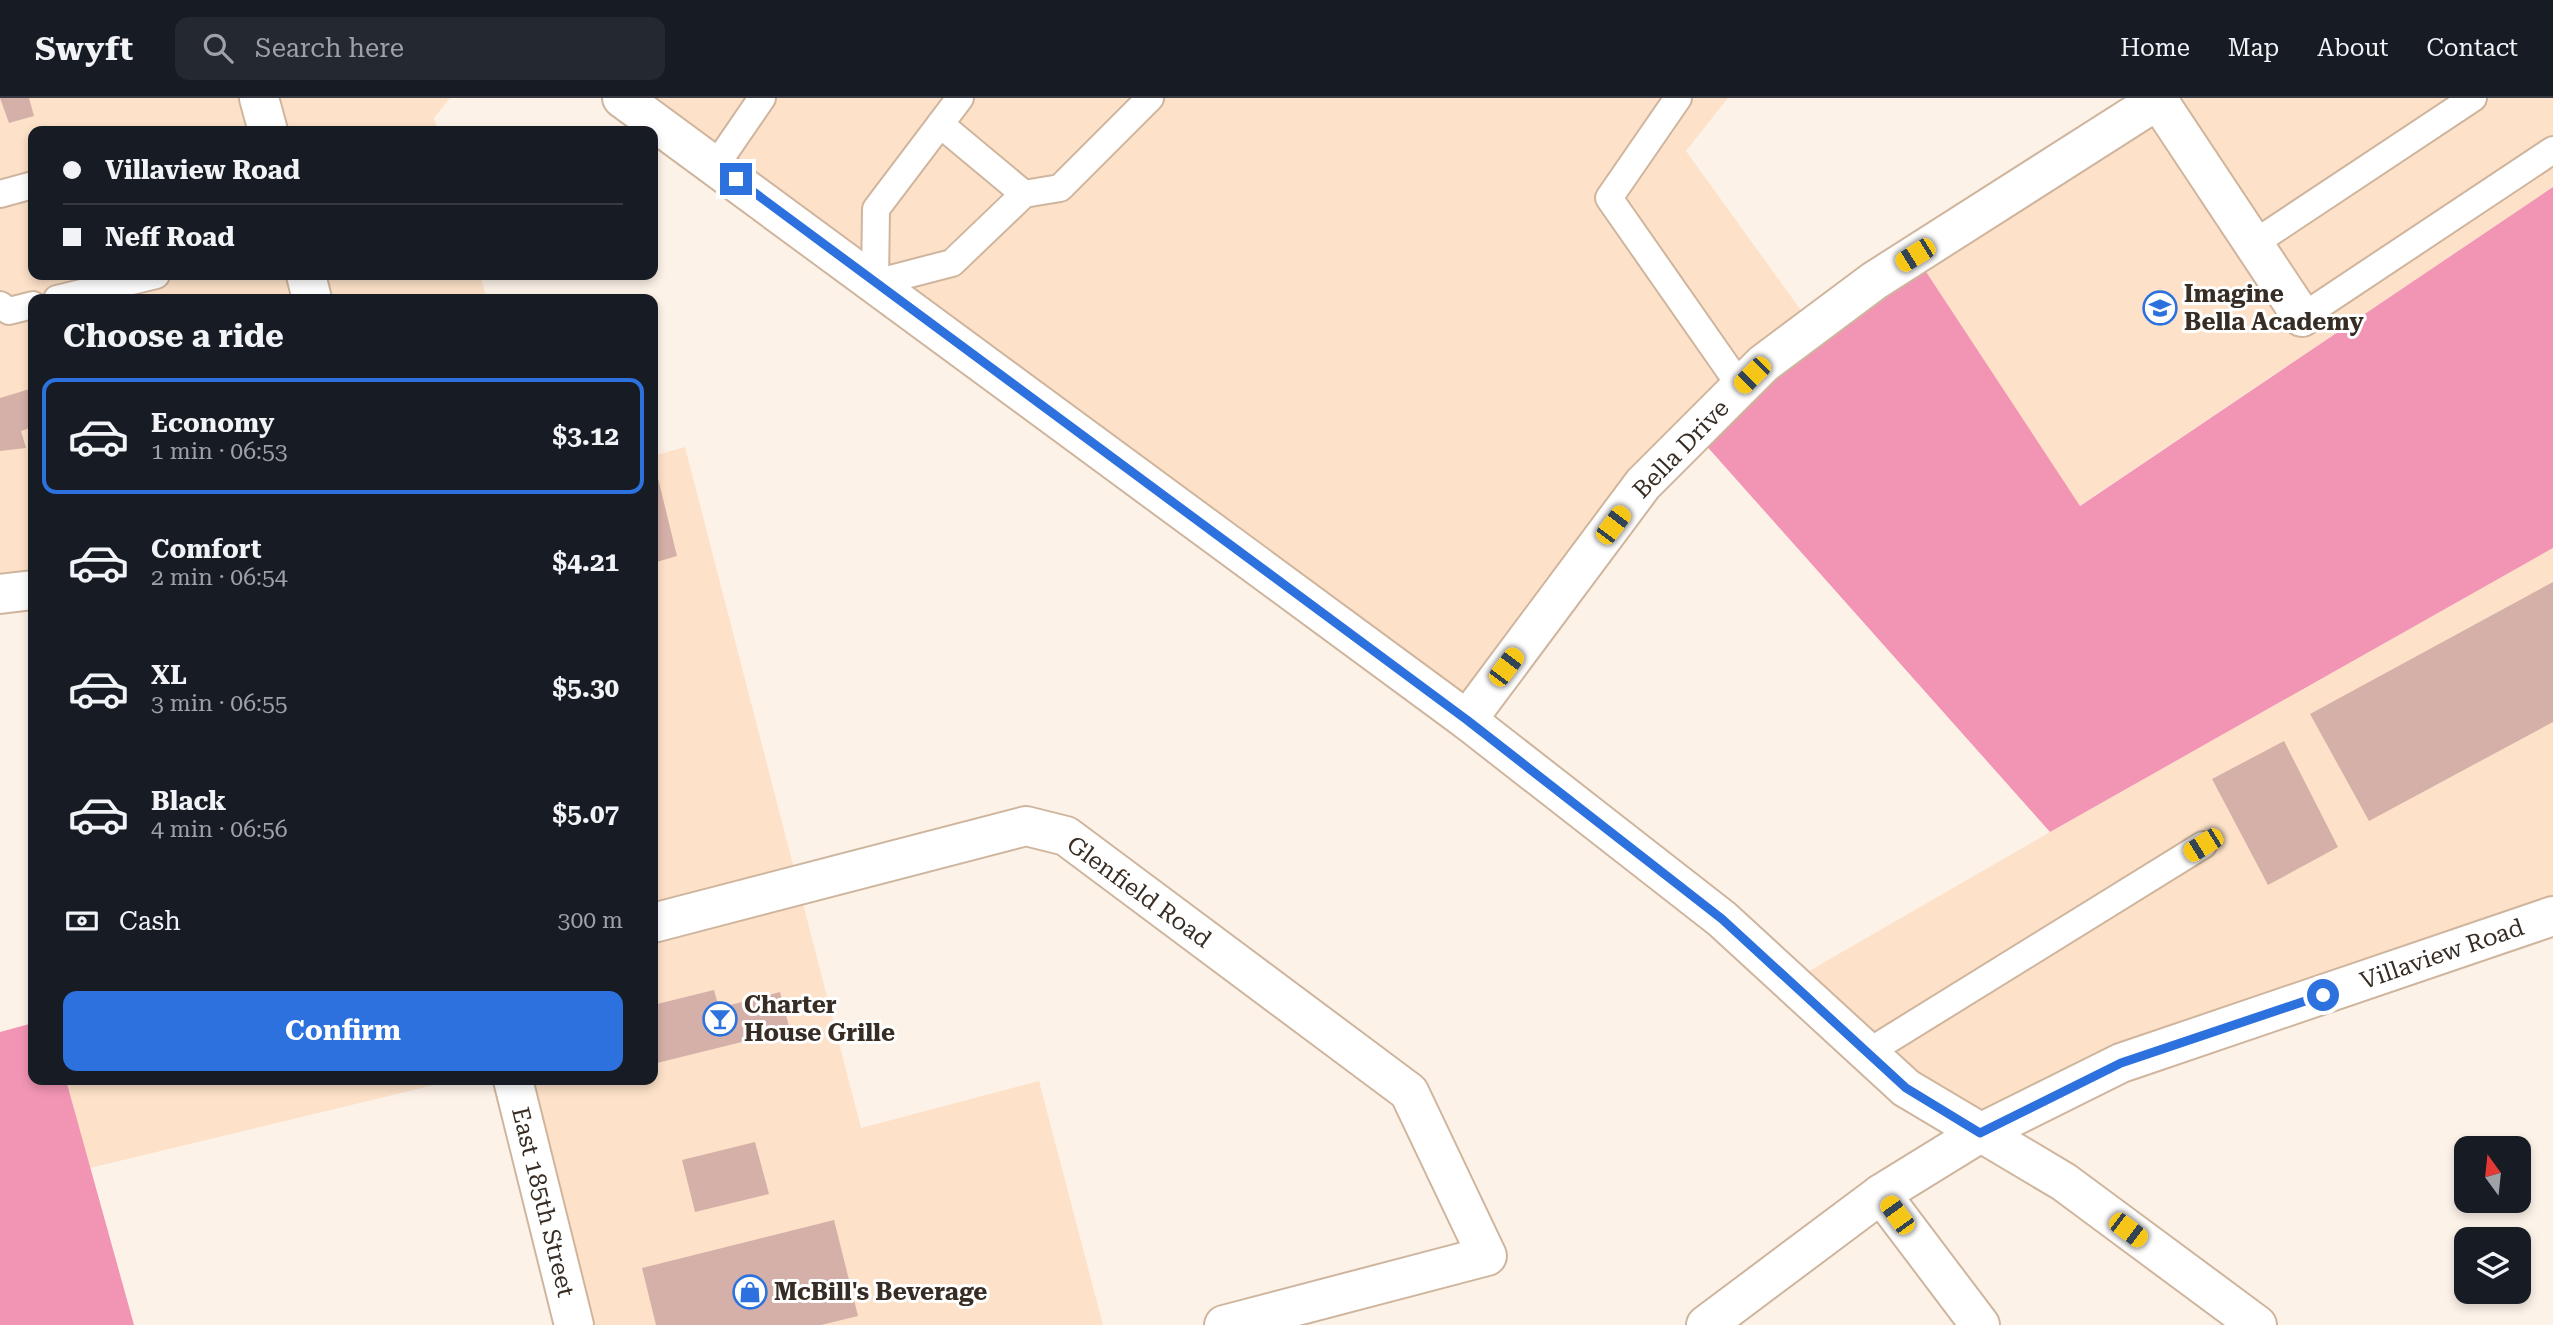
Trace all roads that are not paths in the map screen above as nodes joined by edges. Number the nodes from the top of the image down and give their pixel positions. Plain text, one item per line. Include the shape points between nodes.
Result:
1 (622, 98) edge
2 (762, 98) edge
3 (960, 98) edge
4 (1150, 98) edge
5 (1678, 98) edge
6 (2473, 98) edge
7 (2160, 99) edge
8 (940, 124) junction
9 (2553, 150) edge
10 (716, 165) junction
11 (28, 186) edge
12 (0, 194) edge
13 (1024, 194) junction
14 (2253, 244) junction
15 (135, 280) edge
16 (875, 283) junction
17 (78, 294) edge
18 (0, 306) edge
19 (28, 306) edge
20 (2302, 317) joint
21 (1741, 387) junction
22 (28, 591) edge
23 (0, 594) edge
24 (1467, 720) junction
25 (2203, 845) dead end
26 (2553, 916) edge
27 (658, 922) edge
28 (1867, 1053) junction
29 (514, 1085) edge
30 (1980, 1133) junction
31 (1881, 1194) junction
32 (574, 1325) edge
33 (1224, 1325) edge
34 (1706, 1325) edge
35 (1980, 1325) edge
36 (2257, 1325) edge

1 - 10 street
2 - 10 lane
3 - 8 lane
4 - 13 lane via 1059,188
5 - 21 lane via 1609,198
6 - 14 lane
7 - 14 street
7 - 21 street, Bella Drive via 1874,281 1763,364
8 - 13 lane
8 - 16 lane via 876,209
9 - 20 lane
10 - 16 street
11 - 12 lane
13 - 16 lane via 952,263
14 - 20 street
15 - 17 lane
16 - 24 street
18 - 19 lane via 9,311
21 - 24 street, Bella Drive via 1643,484
22 - 23 street
24 - 28 street via 1722,919
25 - 28 lane
26 - 30 street, Villaview Road via 2121,1063
27 - 33 street, Glenfield Road via 1026,826 1066,836 1409,1091 1488,1256
28 - 30 street via 1906,1088
29 - 32 street, East 185th Street
30 - 31 street, Villaview Road
30 - 36 street via 2064,1182
31 - 34 street, Villaview Road
31 - 35 street

